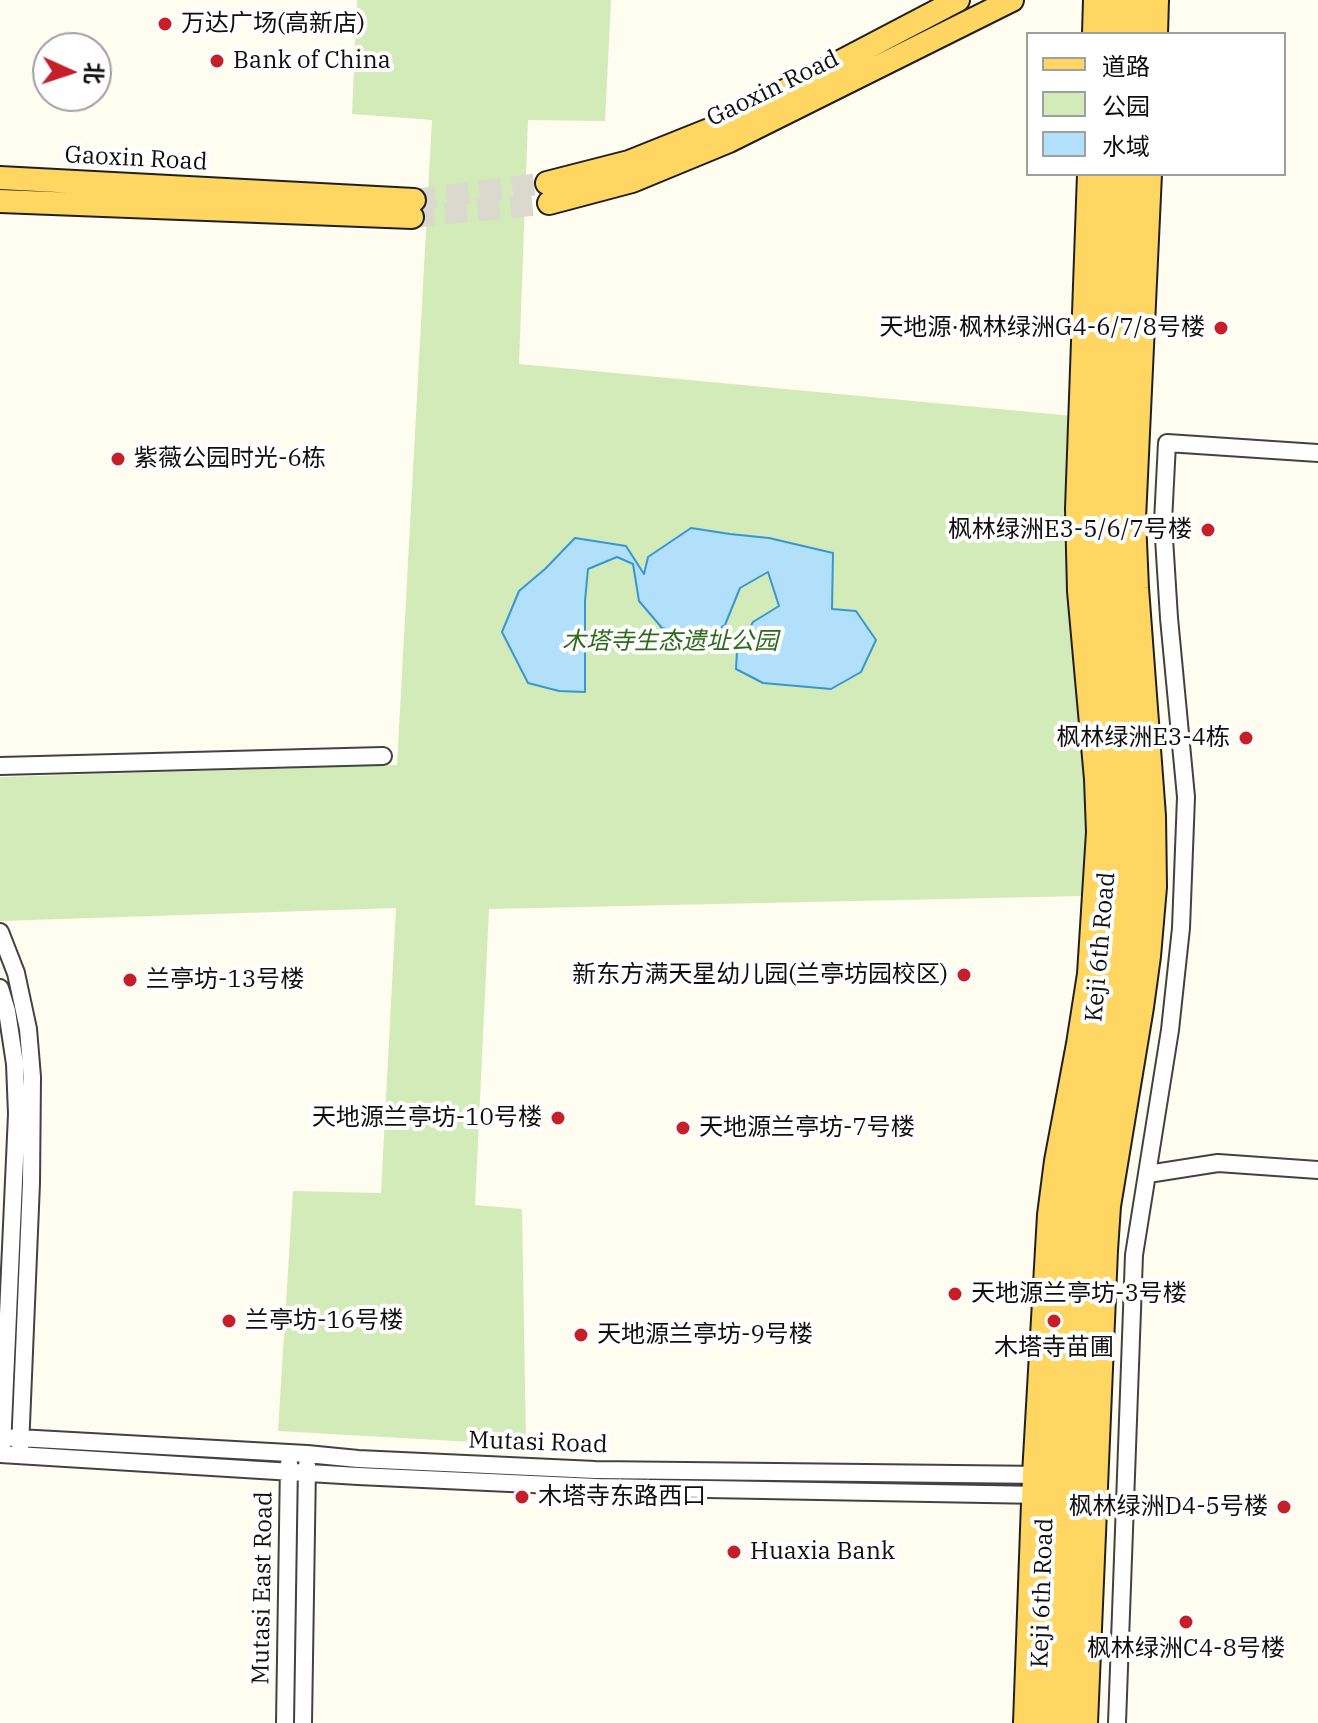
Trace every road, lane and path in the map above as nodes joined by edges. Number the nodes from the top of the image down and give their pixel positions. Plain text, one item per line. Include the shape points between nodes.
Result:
1 (958, 0) edge
2 (1012, 0) edge
3 (1095, 0) edge
4 (1117, 0) edge
5 (1135, 0) edge
6 (1157, 0) edge
7 (1094, 32) edge
8 (1116, 32) edge
9 (1134, 32) edge
10 (1156, 32) edge
11 (1089, 176) edge
12 (1109, 176) edge
13 (1128, 176) edge
14 (1150, 176) edge
15 (0, 178) edge
16 (0, 201) edge
17 (1318, 453) edge
18 (383, 756) dead end
19 (0, 766) edge
20 (0, 932) edge
21 (0, 988) edge
22 (1318, 1170) edge
23 (1148, 1174) junction
24 (1, 1445) edge
25 (20, 1446) junction
26 (289, 1453) junction
27 (307, 1454) junction
28 (289, 1471) junction
29 (307, 1472) junction
30 (1055, 1485) junction
31 (285, 1723) edge
32 (303, 1723) edge
33 (1025, 1723) edge
34 (1045, 1723) edge
35 (1064, 1723) edge
36 (1086, 1723) edge
37 (1117, 1723) edge

1 - 2 main road, Gaoxin Road via 714,128 548,193 632,181 729,141
3 - 7 main road
4 - 8 main road
5 - 9 main road
6 - 10 main road
11 - 30 main road via 1077,509 1098,832 1089,974 1049,1215
12 - 30 main road, Keji 6th Road via 1096,461 1097,575 1117,829 1102,1023 1070,1226
13 - 30 main road, Keji 6th Road via 1115,557 1135,821 1132,933 1121,1028 1093,1174
14 - 36 main road via 1134,519 1155,887 1144,994 1109,1206
15 - 16 main road, Gaoxin Road via 413,209
17 - 23 street via 1167,443 1163,522 1186,797 1181,928
18 - 19 street
20 - 25 street via 16,973 32,1077
21 - 24 street via 15,1064 17,1114
22 - 23 street via 1218,1163
23 - 37 street via 1134,1255
24 - 25 street, Mutasi Road
25 - 26 street, Mutasi Road
25 - 28 street, Mutasi Road
26 - 27 street, Mutasi Road
26 - 28 street, Mutasi East Road
27 - 29 street, Mutasi East Road
27 - 30 street, Mutasi Road via 595,1470
28 - 29 street, Mutasi Road
28 - 31 street, Mutasi East Road
29 - 30 street, Mutasi Road via 596,1487
29 - 32 street, Mutasi East Road
30 - 33 main road
30 - 34 main road, Keji 6th Road
30 - 35 main road, Keji 6th Road

